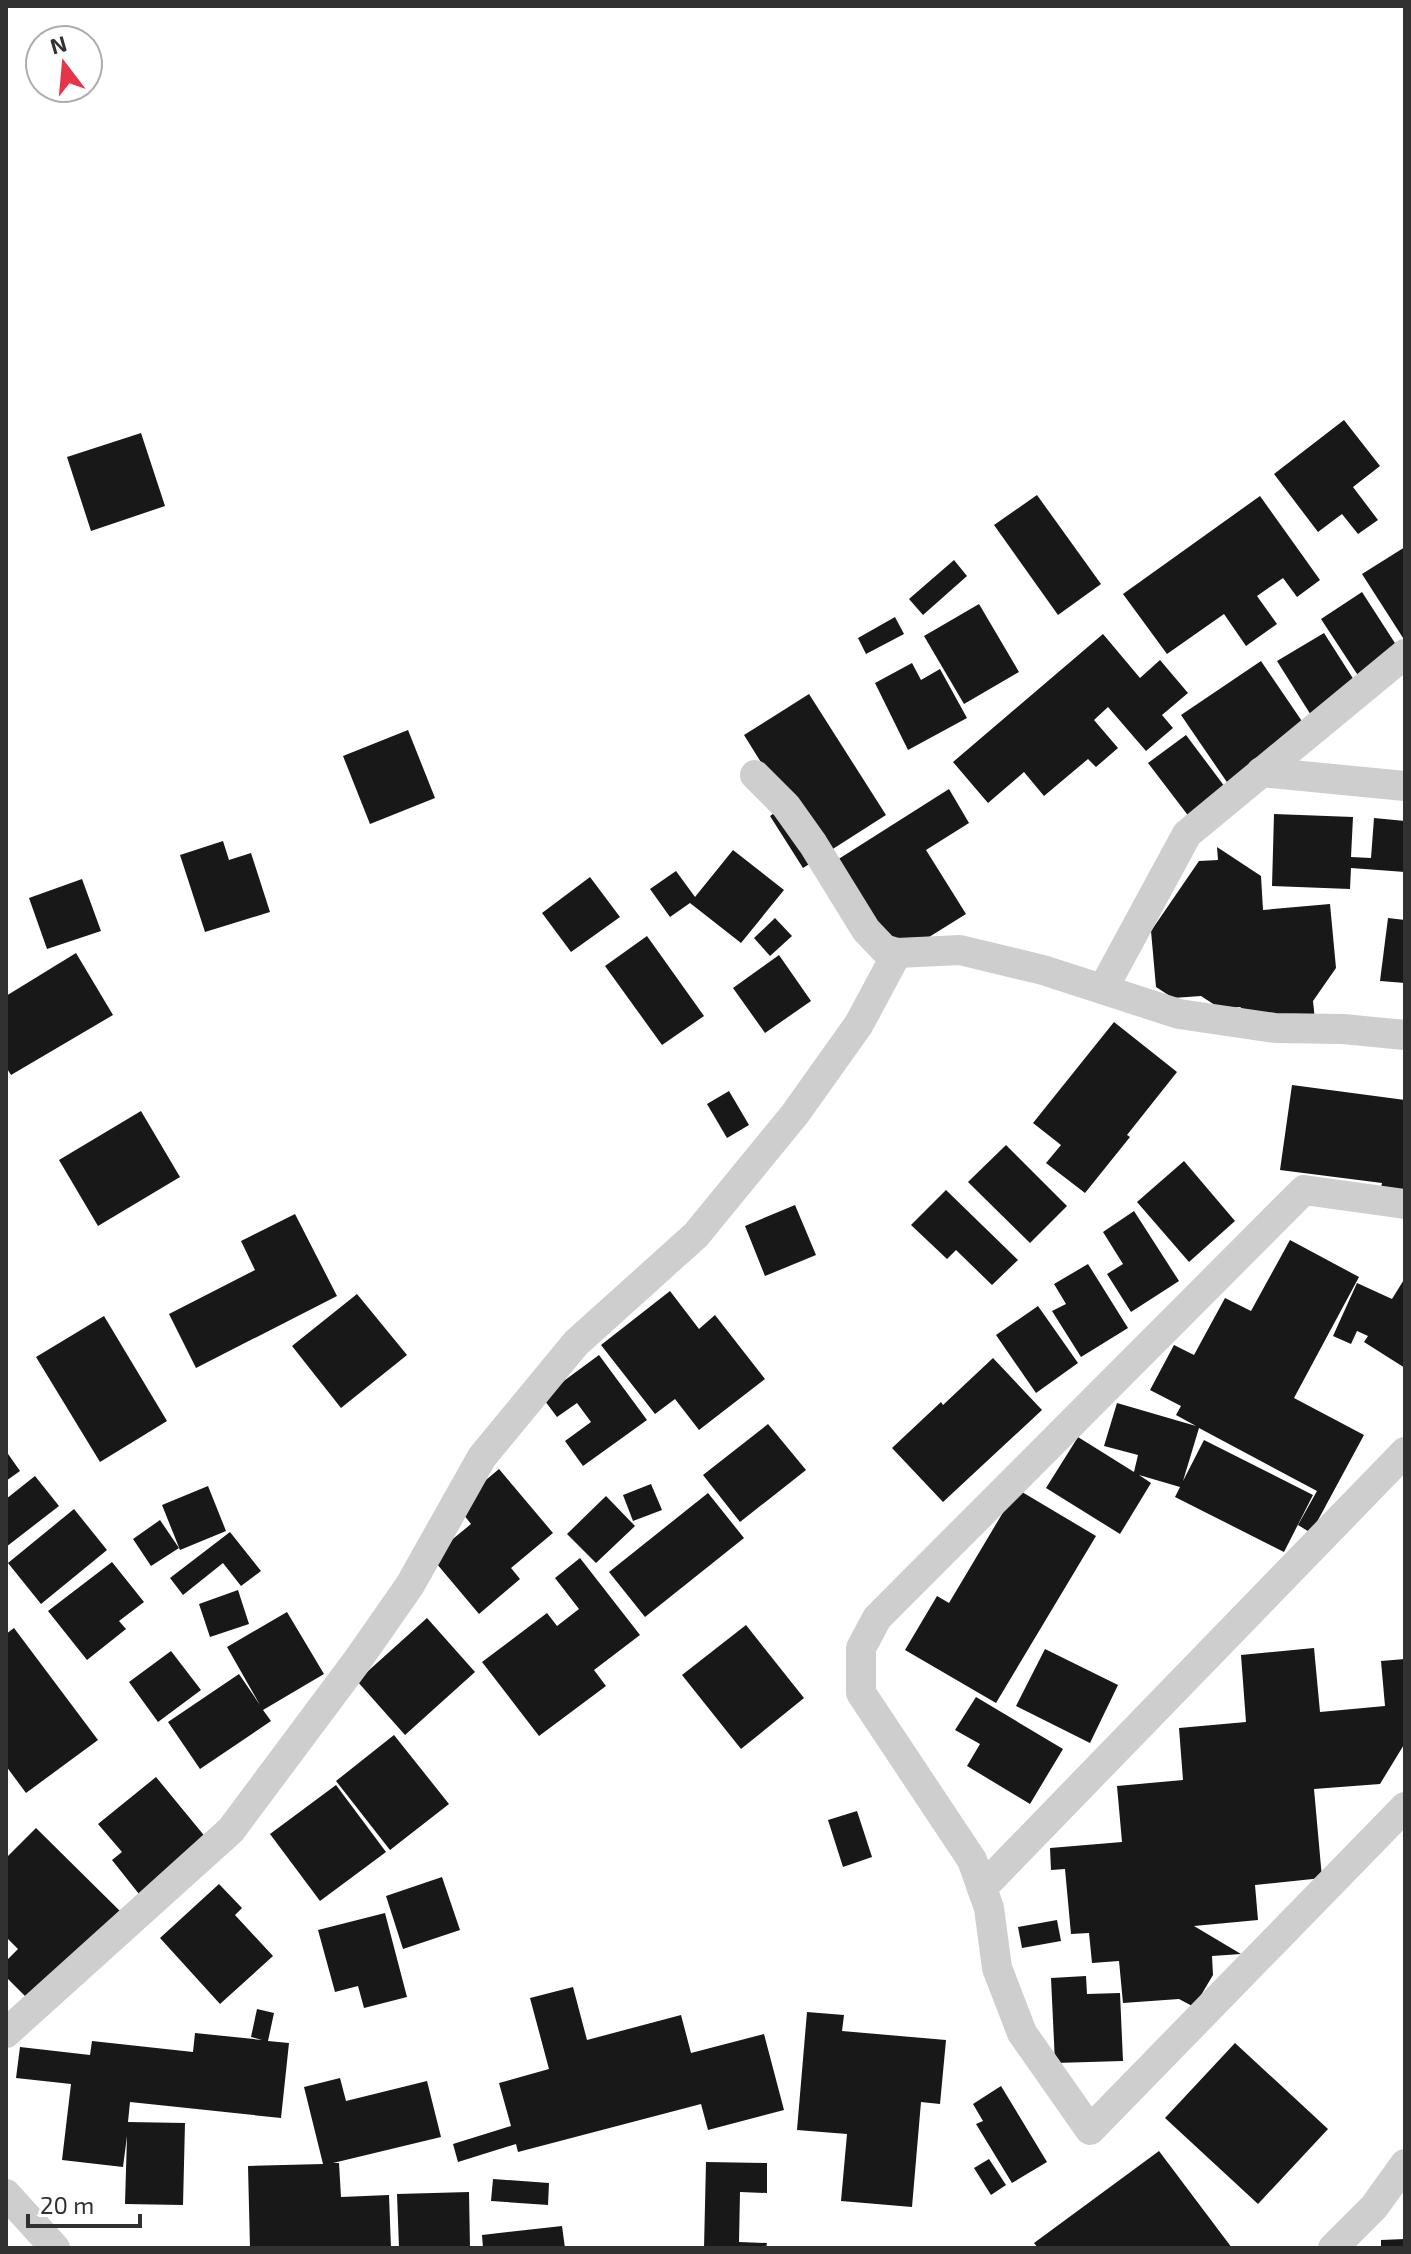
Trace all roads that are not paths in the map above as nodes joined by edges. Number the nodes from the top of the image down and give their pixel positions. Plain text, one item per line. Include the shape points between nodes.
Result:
1 (1405, 654) edge
2 (1261, 772) junction
3 (755, 775) dead end
4 (1405, 786) edge
5 (897, 953) junction
6 (1103, 989) junction
7 (1405, 1035) edge
8 (1405, 1204) edge
9 (1405, 1452) edge
10 (1405, 1807) edge
11 (982, 1888) junction
12 (6, 2033) edge
13 (1405, 2164) edge
14 (6, 2194) edge
15 (55, 2248) edge
16 (1333, 2248) edge

1 - 2 street
2 - 4 street
2 - 6 street via 1187,834
3 - 5 street via 786,806 866,930 884,949
5 - 6 street via 960,950
5 - 12 street via 859,1024 795,1114 696,1235 576,1343 482,1457 410,1585 231,1830
6 - 7 street via 1179,1014 1275,1028
8 - 11 street via 1304,1190 877,1618 861,1648 861,1693 972,1860
9 - 11 street
10 - 11 street via 1090,2130 1022,2033 997,1968
13 - 16 street via 1374,2207
14 - 15 street

